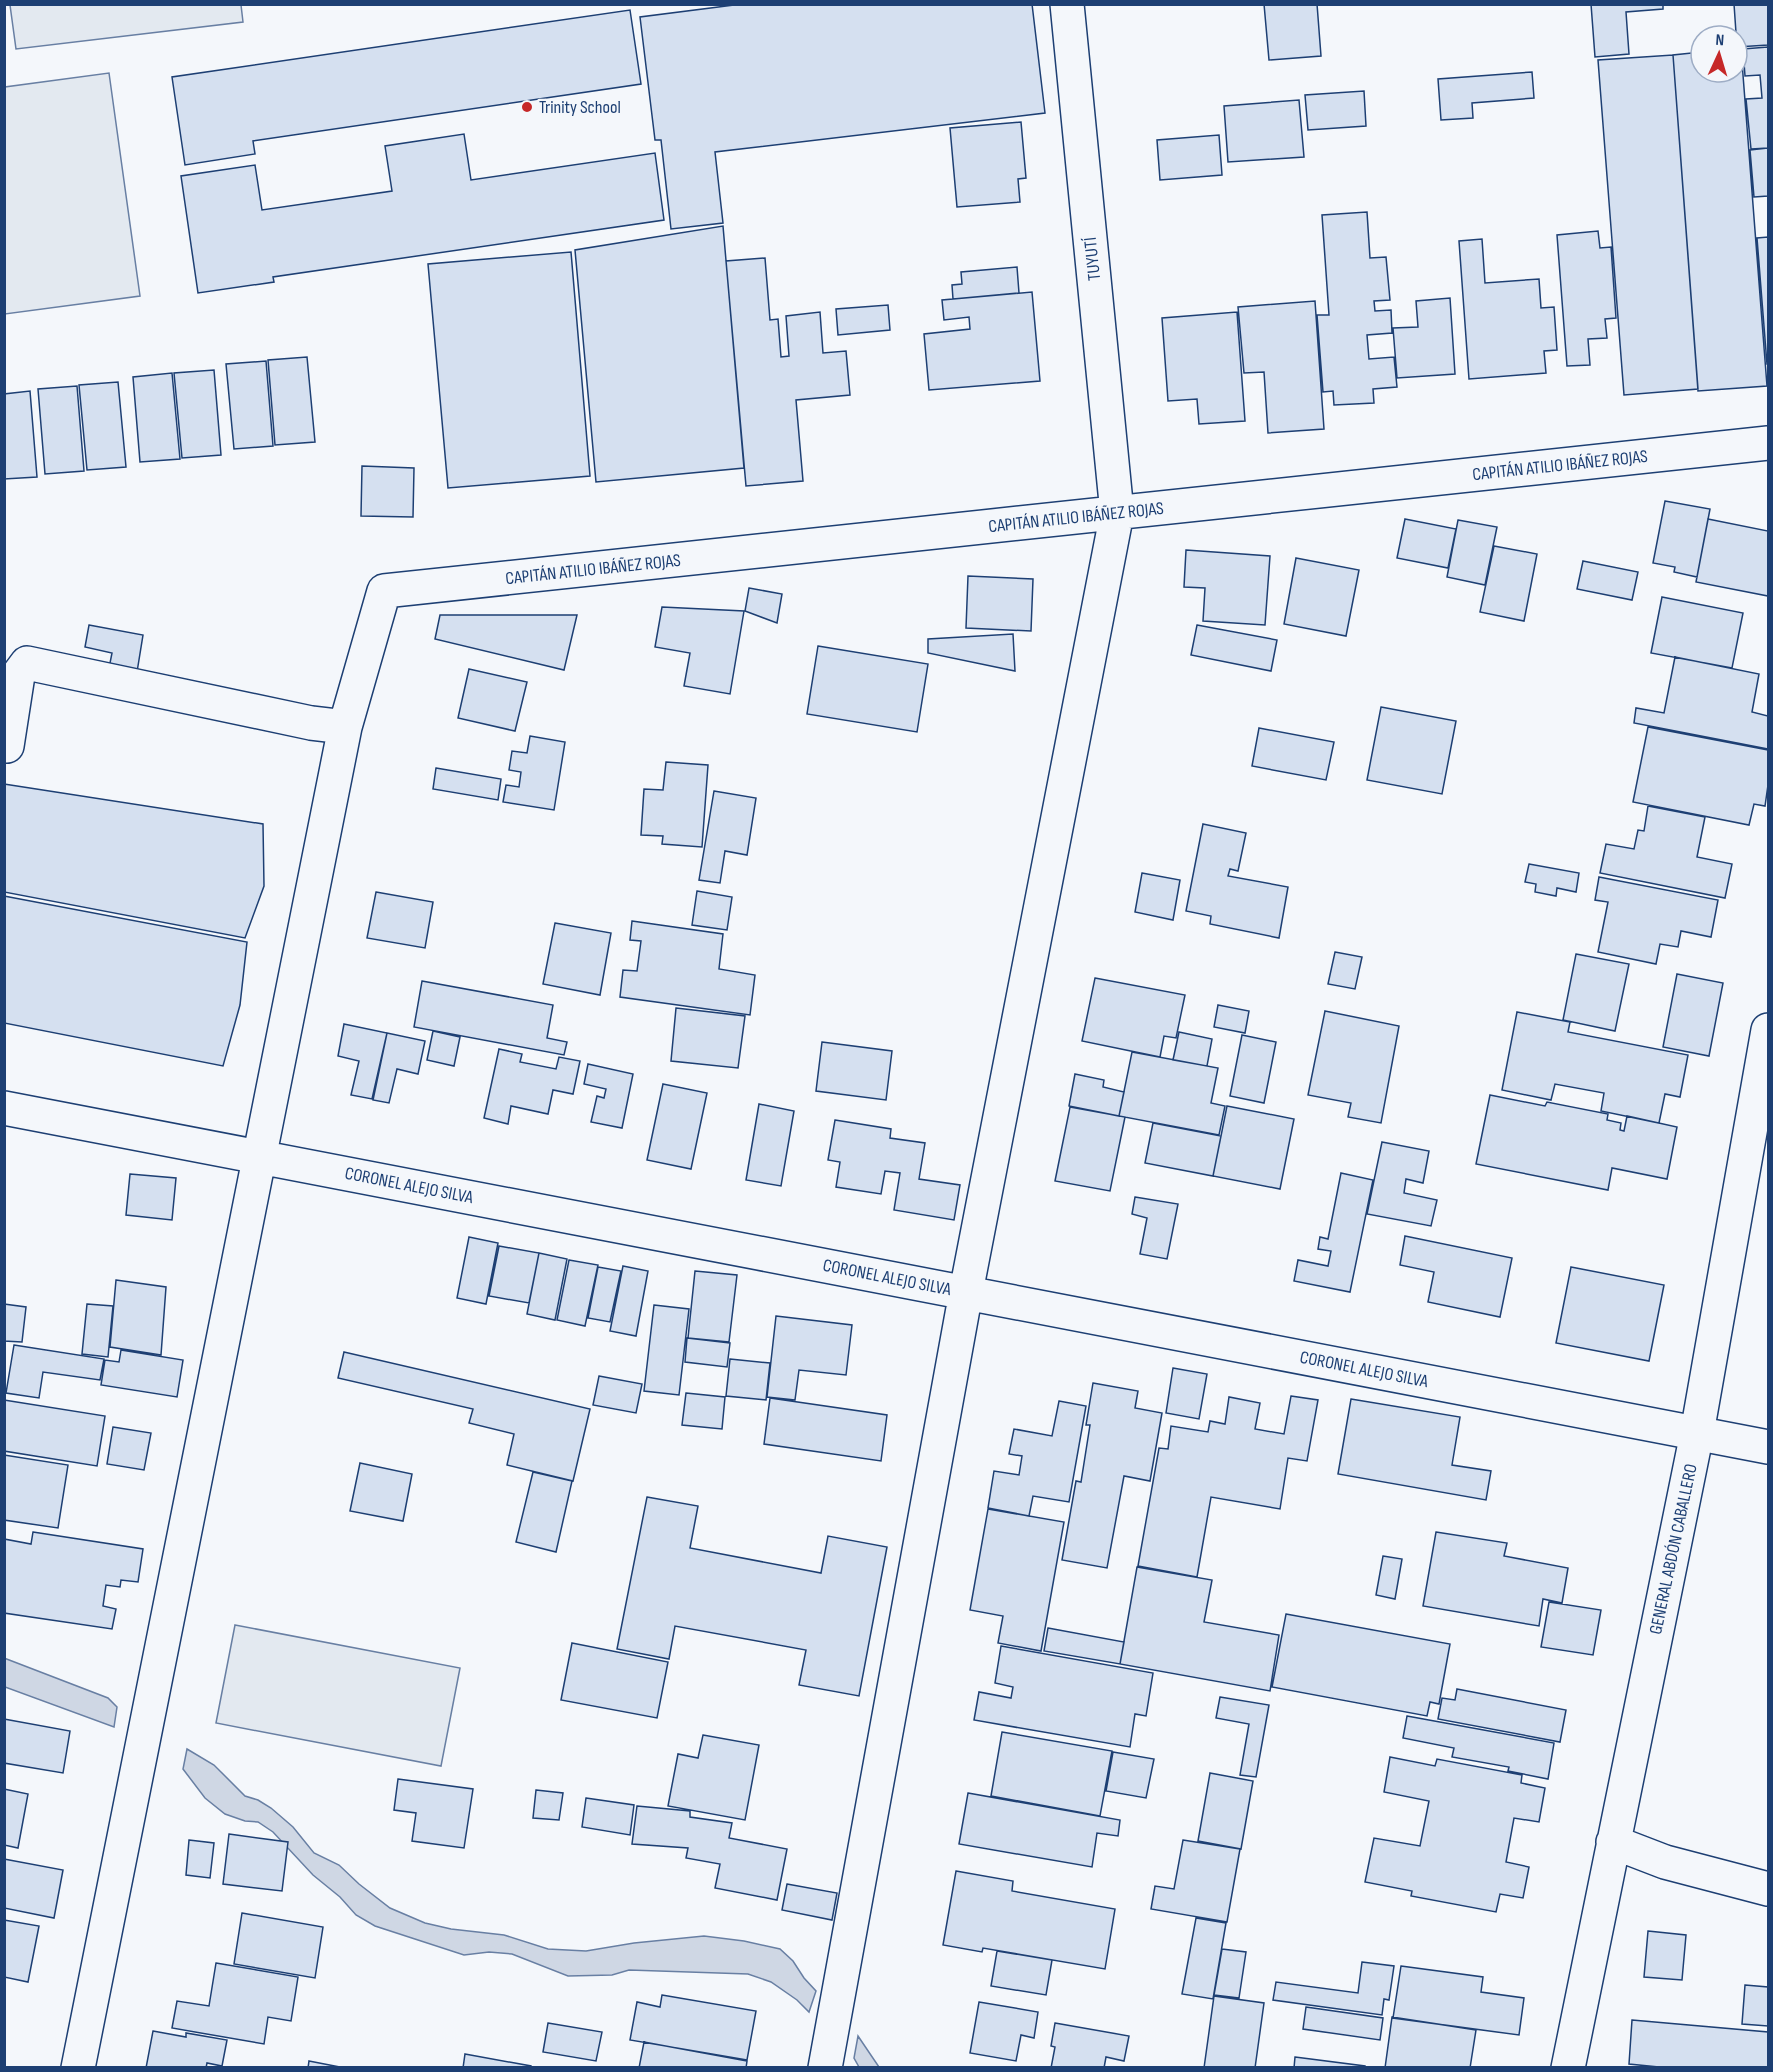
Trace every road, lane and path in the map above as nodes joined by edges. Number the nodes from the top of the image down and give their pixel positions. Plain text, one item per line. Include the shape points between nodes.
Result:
1 (1067, 4) edge
2 (1768, 443) edge
3 (1117, 513) junction
4 (345, 727) junction
5 (7, 746) dead end
6 (1768, 1030) edge
7 (4, 1108) edge
8 (260, 1157) junction
9 (966, 1292) junction
10 (1697, 1433) junction
11 (1768, 1447) edge
12 (1613, 1842) junction
13 (1768, 1888) edge
14 (78, 2067) edge
15 (825, 2067) edge
16 (1568, 2067) edge

1 - 3 street, TUYUTÍ
2 - 3 street, CAPITÁN ATILIO IBÁÑEZ ROJAS
3 - 4 street, CAPITÁN ATILIO IBÁÑEZ ROJAS via 384,591
3 - 9 street, TUYUTÍ
4 - 5 street via 27,663 18,675
4 - 8 street
6 - 10 street, GENERAL ABDÓN CABALLERO
7 - 8 street, CORONEL ALEJO SILVA
8 - 9 street, CORONEL ALEJO SILVA
8 - 14 street
9 - 10 street, CORONEL ALEJO SILVA
9 - 15 street, TUYUTÍ
10 - 11 street, CORONEL ALEJO SILVA
10 - 12 street, GENERAL ABDÓN CABALLERO
12 - 13 street via 1665,1862
12 - 16 street, GENERAL ABDÓN CABALLERO

